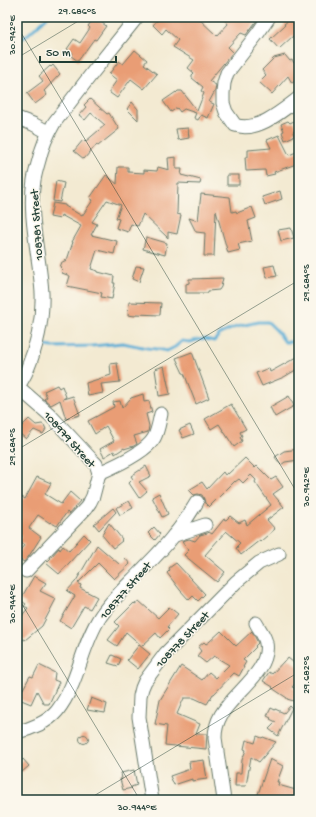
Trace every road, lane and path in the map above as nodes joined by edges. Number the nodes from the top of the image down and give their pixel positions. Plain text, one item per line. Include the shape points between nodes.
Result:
1 (137, 17) edge
2 (269, 17) edge
3 (299, 98) edge
4 (17, 118) edge
5 (48, 132) junction
6 (17, 388) edge
7 (161, 414) dead end
8 (99, 473) junction
9 (197, 502) dead end
10 (205, 525) dead end
11 (175, 535) junction
12 (279, 554) dead end
13 (26, 571) dead end
14 (256, 623) dead end
15 (17, 732) edge
16 (152, 800) edge
17 (224, 800) edge

1 - 5 street, 108781 Street
2 - 3 street via 227,73 223,93 226,112 235,125 246,128 280,112
4 - 5 street
5 - 6 street, 108781 Street via 34,180 33,193 42,293 40,324 33,356
6 - 8 street, 108979 Street via 49,414 96,464
7 - 8 street via 156,435 151,443 123,462
8 - 13 street, 108979 Street via 93,496 86,508
9 - 11 street, 108777 Street
10 - 11 street
11 - 15 street, 108777 Street via 100,617 83,652 69,692 56,712 39,724
12 - 16 street, 108778 Street via 246,572 166,653 145,682 139,707
14 - 17 street via 266,641 262,663 256,674 222,714 215,731

